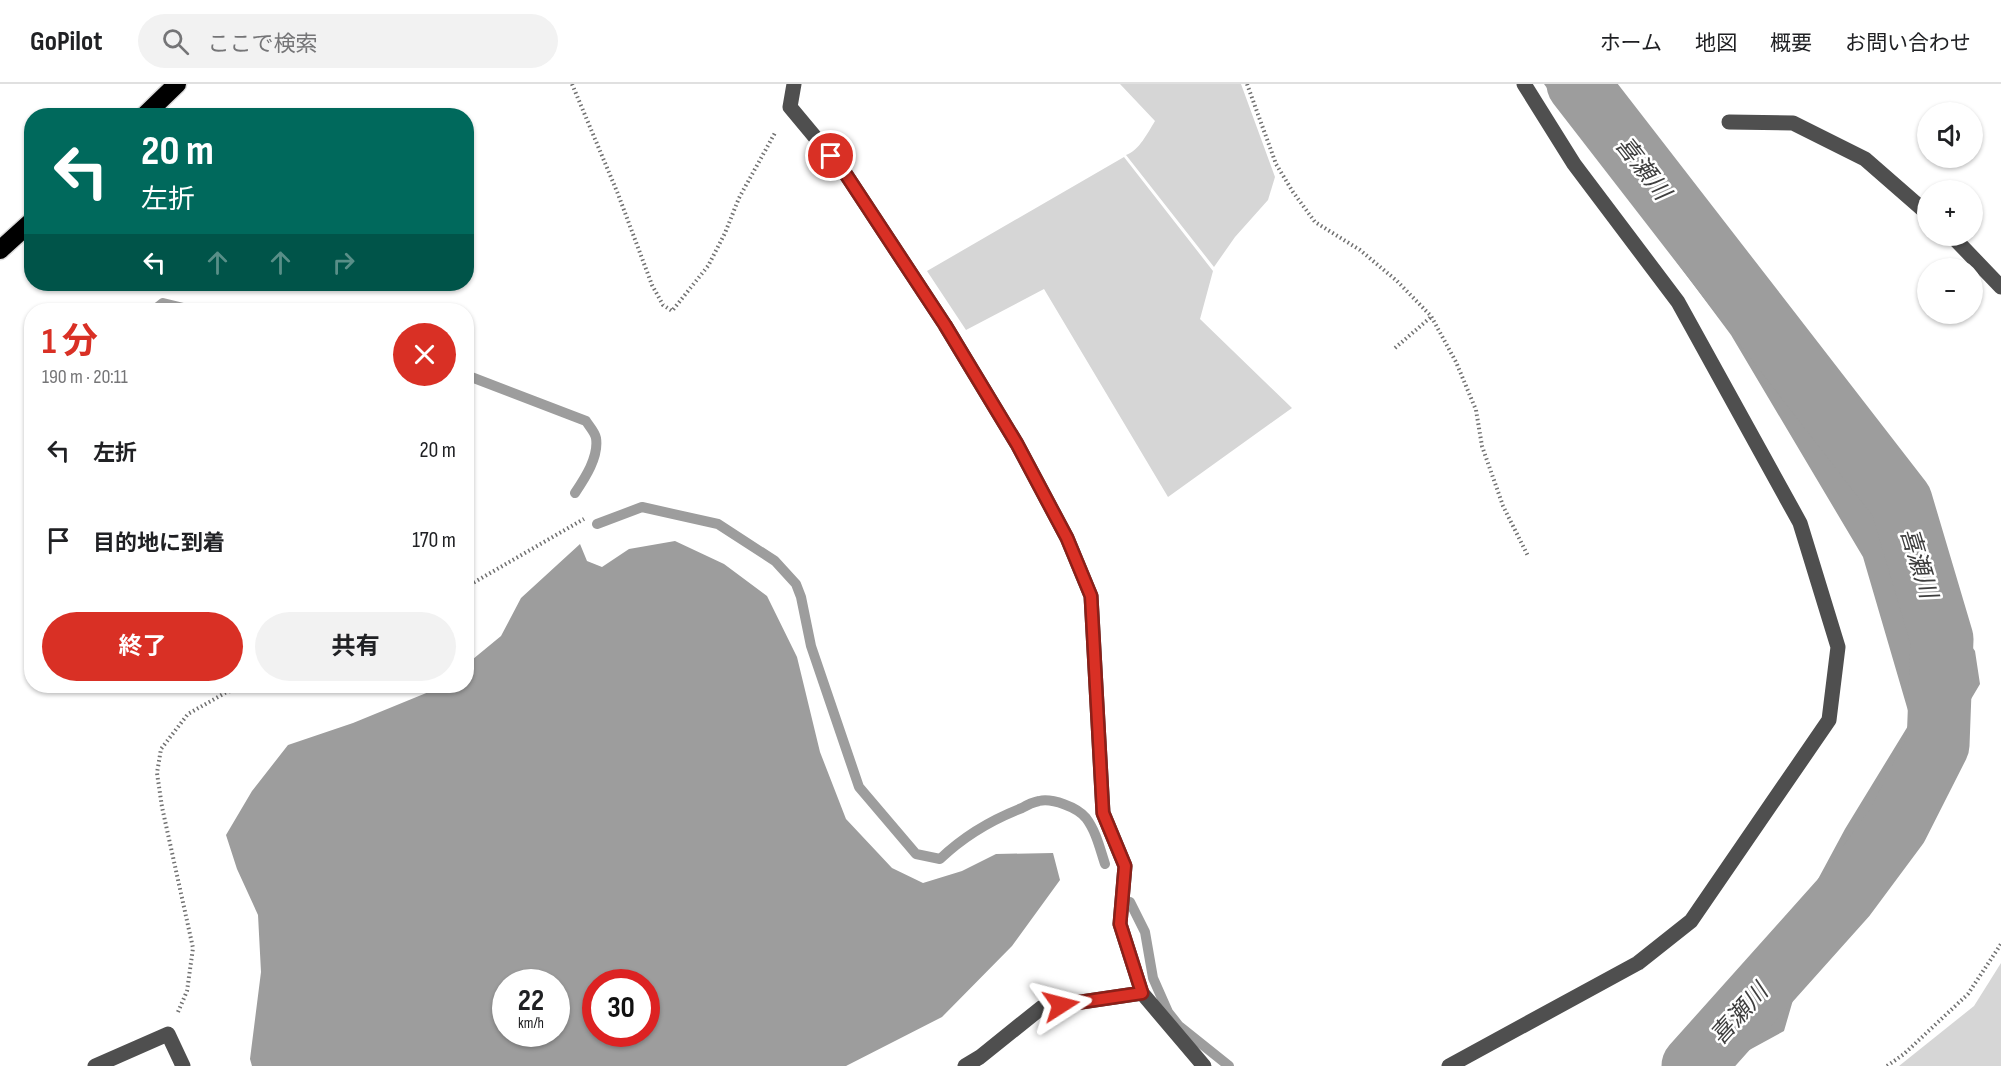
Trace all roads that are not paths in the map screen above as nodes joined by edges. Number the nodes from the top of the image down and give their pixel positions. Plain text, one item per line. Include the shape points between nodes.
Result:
1 (177, 84) edge
2 (794, 84) edge
3 (1524, 84) edge
4 (152, 108) edge
5 (1729, 122) dead end
6 (1917, 205) edge
7 (24, 228) edge
8 (1962, 246) edge
9 (0, 250) edge
10 (2001, 287) edge
11 (1142, 993) junction
12 (95, 1066) edge
13 (183, 1066) edge
14 (966, 1066) edge
15 (1204, 1066) edge
16 (1449, 1066) edge

1 - 4 highway
2 - 11 street via 790,107 845,173 945,325 1051,507 1091,596 1103,813 1125,866 1120,924
3 - 16 street via 1575,164 1678,302 1800,523 1838,647 1829,720 1691,921 1638,963
5 - 6 street via 1793,123 1864,159
7 - 9 highway
8 - 10 street
11 - 14 street via 1041,1008
11 - 15 street
12 - 13 street via 168,1034

